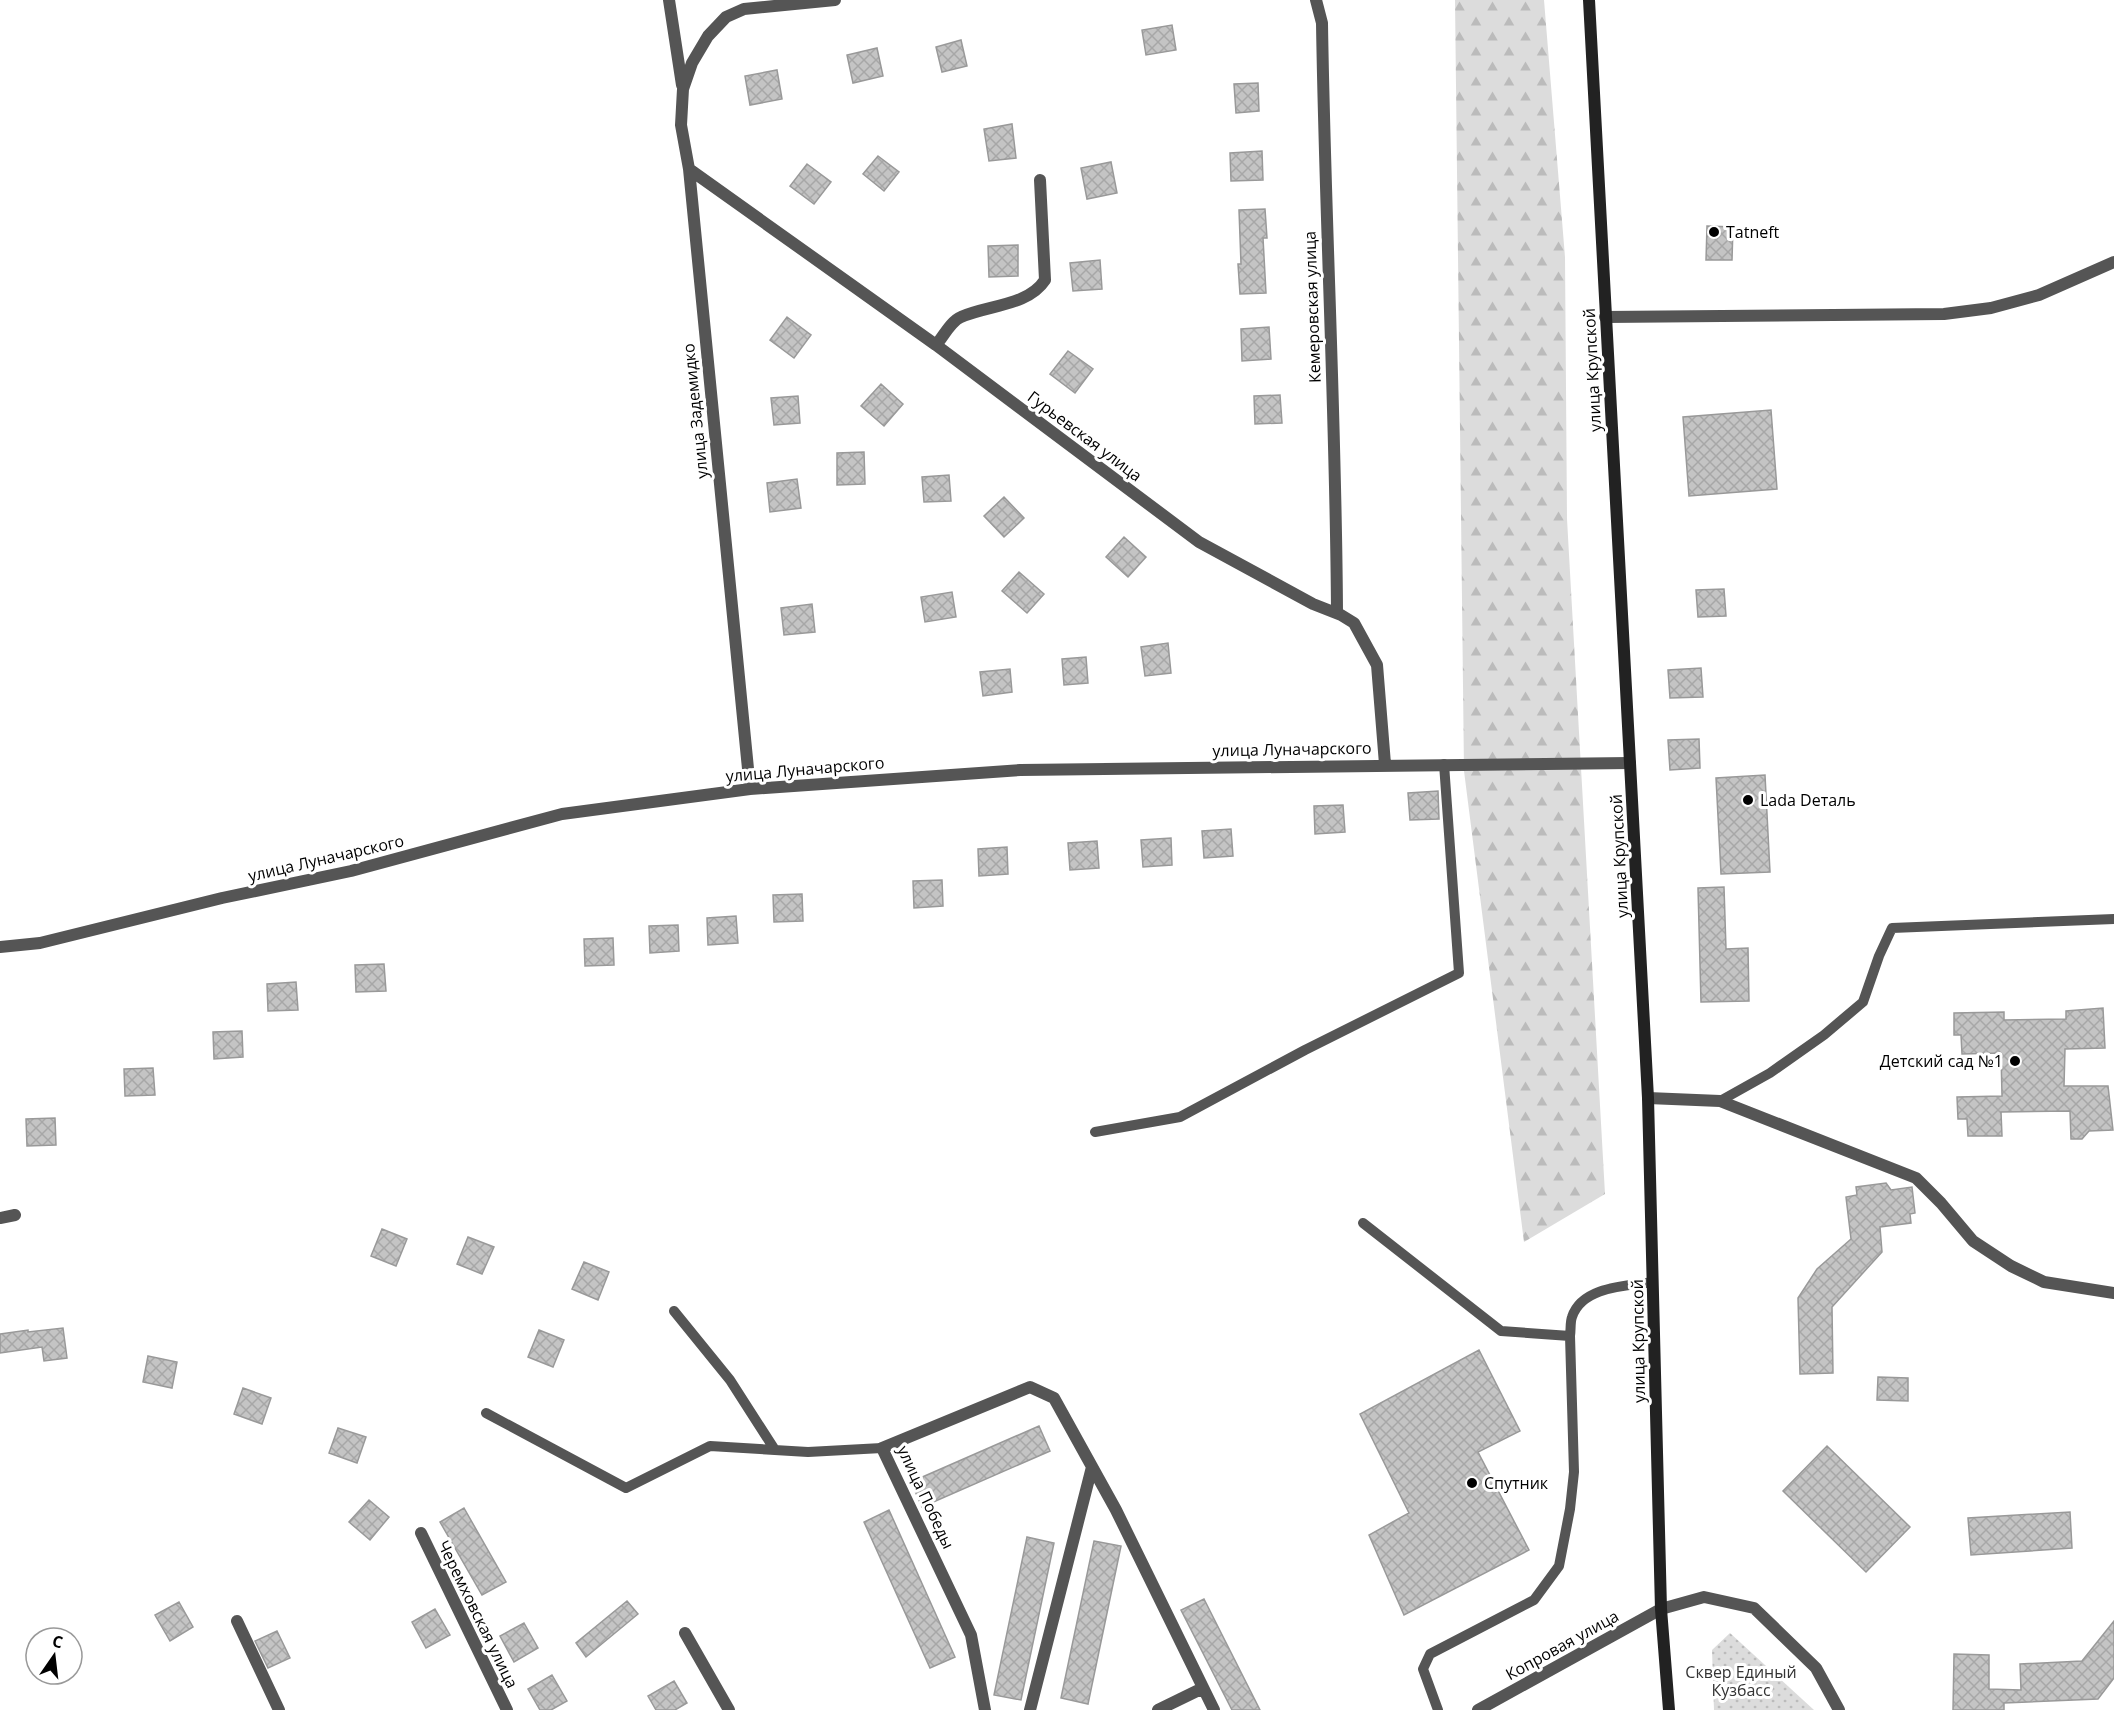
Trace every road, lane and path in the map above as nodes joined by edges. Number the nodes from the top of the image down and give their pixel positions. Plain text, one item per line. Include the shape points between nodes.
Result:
1 (669, 0) edge
2 (835, 0) edge
3 (1316, 0) edge
4 (1589, 0) edge
5 (683, 89) junction
6 (688, 169) junction
7 (1040, 180) dead end
8 (2114, 262) edge
9 (1605, 316) junction
10 (936, 345) junction
11 (1337, 613) junction
12 (1630, 763) junction
13 (1444, 764) junction
14 (1384, 765) junction
15 (750, 789) junction
16 (2114, 919) edge
17 (0, 947) edge
18 (1648, 1098) junction
19 (1720, 1101) junction
20 (1095, 1132) dead end
21 (15, 1215) dead end
22 (0, 1218) edge
23 (1364, 1223) dead end
24 (1653, 1282) junction
25 (2114, 1293) edge
26 (674, 1311) dead end
27 (1570, 1336) junction
28 (486, 1413) dead end
29 (882, 1448) junction
30 (775, 1450) junction
31 (1092, 1467) junction
32 (421, 1533) dead end
33 (1661, 1610) junction
34 (237, 1621) dead end
35 (685, 1633) dead end
36 (1203, 1688) junction
37 (279, 1710) edge
38 (507, 1710) edge
39 (729, 1710) edge
40 (985, 1710) edge
41 (1030, 1710) edge
42 (1158, 1710) edge
43 (1214, 1710) edge
44 (1437, 1710) edge
45 (1478, 1710) edge
46 (1669, 1710) edge
47 (1839, 1710) edge

1 - 5 street
2 - 5 street, улица Задемидко via 744,9 726,17 708,36
3 - 11 street, Кемеровская улица via 1322,22
4 - 9 street, улица Крупской
5 - 6 street, улица Задемидко via 681,125
6 - 10 street, Гурьевская улица
6 - 15 street, улица Задемидко
7 - 10 street via 1046,280 1029,295 959,317
8 - 9 street via 2039,295 1991,308 1944,314
9 - 12 street, улица Крупской
10 - 11 street, Гурьевская улица via 1199,542
11 - 14 street, Гурьевская улица via 1354,623 1377,665
12 - 13 street, улица Луначарского
12 - 18 street, улица Крупской
13 - 14 street, улица Луначарского
13 - 20 lane via 1459,973 1180,1117
14 - 15 street, улица Луначарского via 1020,770
15 - 17 street, улица Луначарского via 562,814 351,871 40,943
16 - 19 lane via 1892,928 1863,1002 1770,1073
18 - 19 street
18 - 24 street, улица Крупской
19 - 25 street via 1916,1178 1973,1241 2011,1266 2044,1282
21 - 22 street
23 - 27 lane via 1502,1331
24 - 27 lane via 1604,1289 1584,1300 1573,1315
24 - 33 street, улица Крупской
26 - 30 lane via 730,1380
27 - 44 lane via 1574,1472 1559,1566 1534,1600 1430,1654 1423,1669
28 - 30 lane via 626,1488 710,1446
29 - 30 lane
29 - 31 street, улица Победы via 1030,1387 1054,1398
29 - 40 street, улица Победы via 971,1635
31 - 36 street
31 - 41 street
32 - 38 street, Черемховская улица
33 - 45 street, Копровая улица
33 - 46 street, улица Крупской
33 - 47 street, Копровая улица via 1704,1597 1754,1608 1816,1668
34 - 37 street
35 - 39 street
36 - 42 street
36 - 43 street

